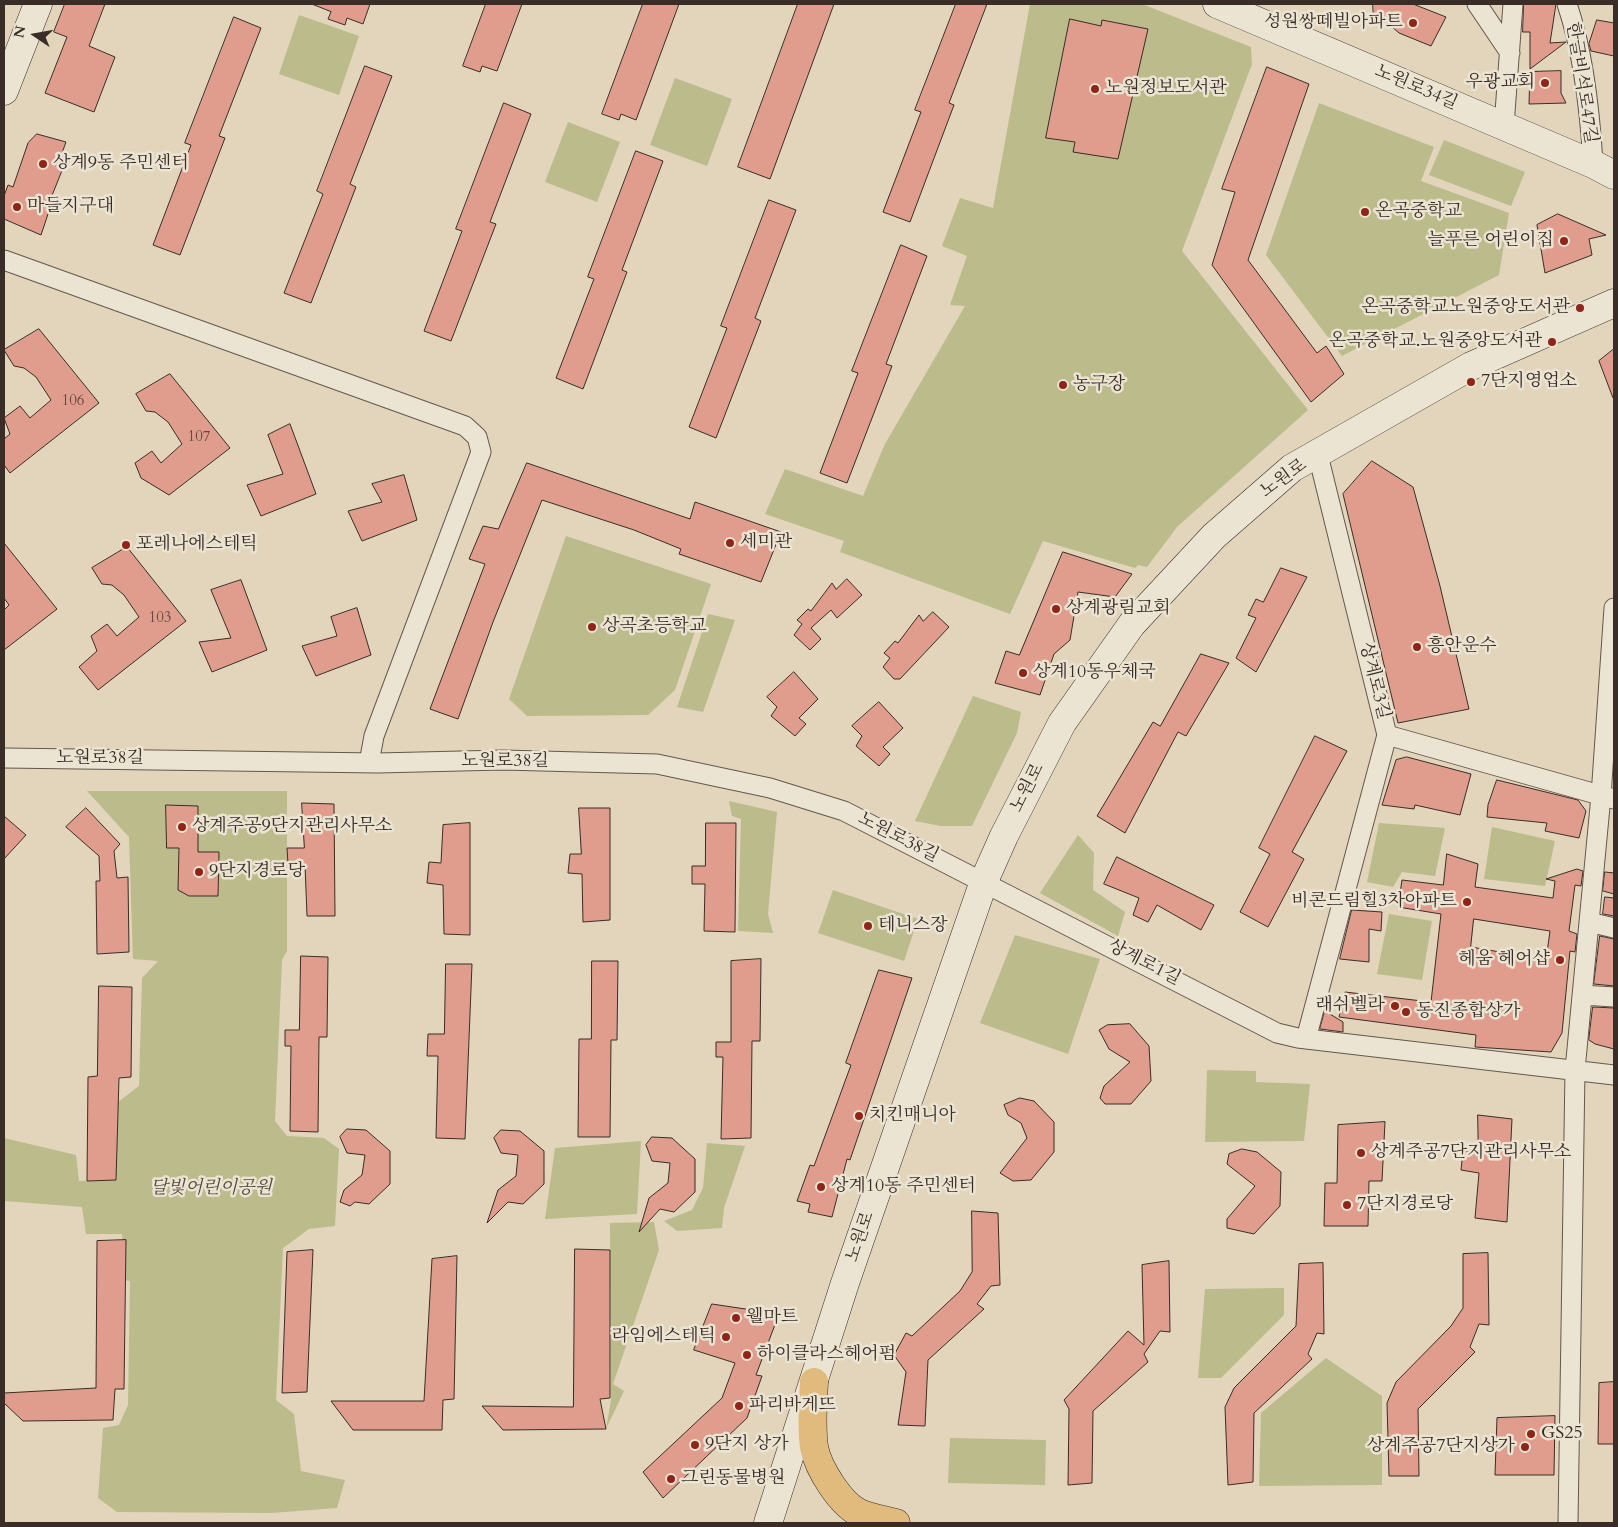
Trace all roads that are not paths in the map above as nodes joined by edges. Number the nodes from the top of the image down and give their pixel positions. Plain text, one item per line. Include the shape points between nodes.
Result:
1 (38, 4) edge
2 (1217, 4) edge
3 (1477, 4) edge
4 (1513, 4) edge
5 (1567, 4) edge
6 (1510, 53) junction
7 (4, 91) edge
8 (1504, 126) junction
9 (1604, 169) edge
10 (4, 260) edge
11 (1614, 302) edge
12 (1318, 455) junction
13 (1614, 608) edge
14 (1387, 735) junction
15 (4, 758) edge
16 (370, 763) junction
17 (1608, 798) edge
18 (984, 881) junction
19 (1589, 922) junction
20 (1614, 928) edge
21 (1582, 995) junction
22 (1614, 997) edge
23 (1306, 1039) junction
24 (1575, 1070) junction
25 (1614, 1075) edge
26 (814, 1382) junction
27 (768, 1523) edge
28 (896, 1523) edge
29 (1568, 1523) edge

1 - 7 main road
2 - 8 main road, 노원로34길
3 - 6 street
4 - 6 street
5 - 9 street, 한글비석로47길 via 1574,26 1591,126
6 - 8 street
8 - 9 main road, 노원로34길
10 - 16 street via 465,426 477,437 481,452 374,736
11 - 12 main road, 노원로 via 1472,366
12 - 14 street, 상계로3길
12 - 18 main road, 노원로 via 1292,468 1214,536 1132,624 1062,723 1025,792
13 - 17 street
14 - 17 street, 상계로3길
14 - 23 street
15 - 16 street, 노원로38길
16 - 18 street, 노원로38길 via 503,760 657,764 770,788 844,811
17 - 19 street
18 - 23 street, 상계로1길 via 1278,1033
18 - 26 main road, 노원로
19 - 20 street
19 - 21 street
21 - 22 street
21 - 24 street
23 - 24 street, 상계로1길
24 - 25 street, 상계로1길
24 - 29 street
26 - 27 main road, 노원로
26 - 28 main road via 812,1429 815,1449 829,1481 860,1514

